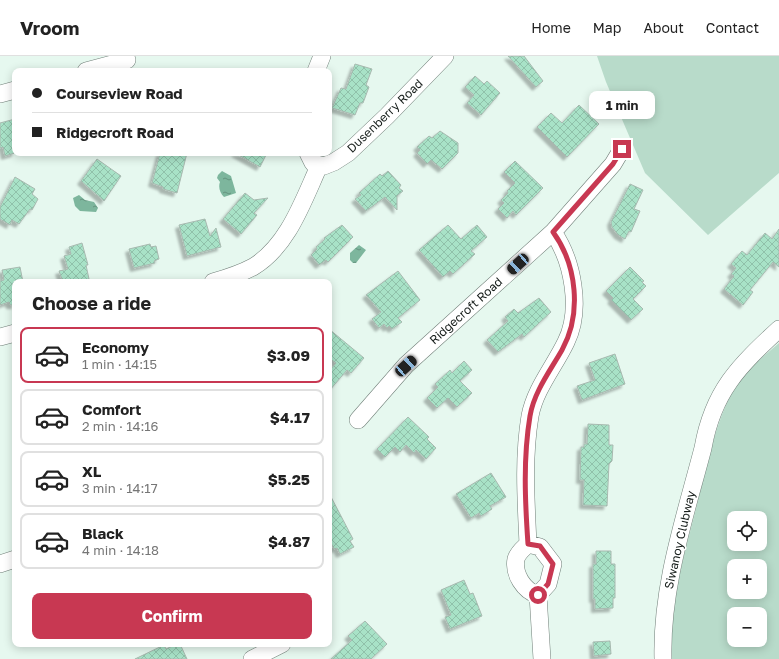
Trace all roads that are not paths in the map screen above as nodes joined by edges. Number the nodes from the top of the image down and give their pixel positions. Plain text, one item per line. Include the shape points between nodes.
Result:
1 (322, 56) edge
2 (445, 56) edge
3 (127, 62) edge
4 (100, 68) edge
5 (317, 68) edge
6 (12, 91) edge
7 (0, 94) edge
8 (622, 149) dead end
9 (313, 159) edge
10 (553, 232) junction
11 (224, 279) edge
12 (779, 329) edge
13 (12, 334) edge
14 (0, 337) edge
15 (358, 420) dead end
16 (528, 544) junction
17 (12, 560) edge
18 (0, 564) edge
19 (538, 595) junction
20 (276, 647) edge
21 (252, 659) edge
22 (542, 659) edge
23 (663, 659) edge

1 - 5 street
2 - 9 street, Dusenberry Road via 348,152 334,162
3 - 4 street
6 - 7 street
8 - 10 street, Ridgecroft Road via 613,164
9 - 11 street, Dusenberry Road via 295,216 281,241 254,266
10 - 15 street, Ridgecroft Road via 406,366
10 - 16 street via 562,244 569,262 574,302 567,340 538,392 530,416 524,487
12 - 23 street, Siwanoy Clubway via 732,376 722,391 709,423 671,574 663,616
13 - 14 street
16 - 19 street via 519,552 516,568 519,579 528,591
16 - 19 street via 540,546 553,564 548,584
17 - 18 street
19 - 22 street
20 - 21 street

